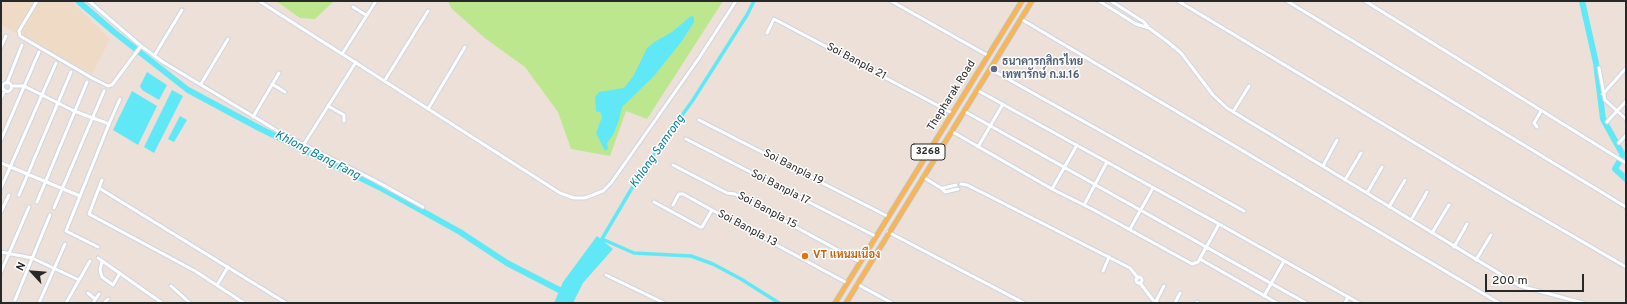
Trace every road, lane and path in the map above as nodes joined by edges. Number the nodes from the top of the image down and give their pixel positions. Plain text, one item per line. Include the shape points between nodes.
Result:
1 (37, 1) edge
2 (90, 1) edge
3 (259, 1) edge
4 (376, 1) edge
5 (736, 1) edge
6 (891, 1) edge
7 (1022, 1) edge
8 (1032, 1) edge
9 (1099, 1) edge
10 (1111, 1) edge
11 (1178, 1) edge
12 (1287, 1) edge
13 (1365, 1) edge
14 (354, 8) dead end
15 (182, 10) dead end
16 (428, 11) dead end
17 (366, 15) junction
18 (1021, 19) junction
19 (1149, 28) junction
20 (767, 33) dead end
21 (6, 36) dead end
22 (228, 39) dead end
23 (22, 45) dead end
24 (142, 46) junction
25 (1, 47) edge
26 (466, 47) dead end
27 (39, 52) dead end
28 (342, 54) junction
29 (987, 55) junction
30 (154, 56) junction
31 (356, 62) junction
32 (56, 63) dead end
33 (1599, 68) dead end
34 (1626, 68) edge
35 (990, 70) junction
36 (71, 72) dead end
37 (279, 73) dead end
38 (385, 80) junction
39 (88, 82) dead end
40 (7, 83) junction
41 (201, 84) junction
42 (272, 84) junction
43 (2, 85) edge
44 (12, 86) junction
45 (24, 86) junction
46 (1249, 86) dead end
47 (5, 90) junction
48 (977, 90) junction
49 (104, 91) dead end
50 (286, 92) dead end
51 (1603, 94) junction
52 (42, 95) junction
53 (1, 98) edge
54 (120, 99) dead end
55 (1626, 100) edge
56 (58, 104) junction
57 (1003, 104) junction
58 (328, 106) junction
59 (428, 109) junction
60 (75, 111) junction
61 (964, 111) junction
62 (1540, 111) junction
63 (1617, 111) junction
64 (1233, 112) junction
65 (952, 113) junction
66 (253, 117) junction
67 (92, 118) junction
68 (1626, 119) edge
69 (699, 120) dead end
70 (344, 121) dead end
71 (1607, 122) dead end
72 (109, 124) junction
73 (990, 126) junction
74 (1536, 127) dead end
75 (951, 131) junction
76 (1626, 135) edge
77 (686, 139) dead end
78 (1, 140) edge
79 (1337, 140) dead end
80 (1619, 143) dead end
81 (304, 144) junction
82 (1077, 145) junction
83 (978, 147) junction
84 (1361, 153) dead end
85 (1107, 162) junction
86 (1, 163) edge
87 (1626, 163) edge
88 (673, 165) dead end
89 (1323, 166) junction
90 (10, 167) junction
91 (1064, 167) junction
92 (1382, 167) dead end
93 (28, 175) junction
94 (922, 177) junction
95 (102, 180) dead end
96 (1345, 180) junction
97 (1404, 180) dead end
98 (46, 182) junction
99 (1095, 184) junction
100 (962, 186) dead end
101 (957, 187) dead end
102 (1, 188) edge
103 (99, 188) junction
104 (1153, 188) junction
105 (62, 189) junction
106 (1052, 189) junction
107 (1427, 192) dead end
108 (1367, 193) junction
109 (8, 194) dead end
110 (19, 196) dead end
111 (80, 196) junction
112 (37, 202) dead end
113 (654, 202) dead end
114 (672, 205) dead end
115 (1084, 205) junction
116 (29, 206) dead end
117 (1449, 206) dead end
118 (423, 207) dead end
119 (1389, 207) junction
120 (1626, 207) edge
121 (54, 208) dead end
122 (1140, 209) junction
123 (712, 210) junction
124 (1244, 211) dead end
125 (1, 212) edge
126 (50, 215) dead end
127 (887, 216) junction
128 (1411, 220) junction
129 (1219, 224) junction
130 (1467, 224) dead end
131 (1130, 229) junction
132 (888, 232) junction
133 (1432, 233) junction
134 (1491, 235) dead end
135 (875, 236) junction
136 (64, 244) dead end
137 (98, 247) dead end
138 (1206, 247) junction
139 (1454, 247) junction
140 (1, 252) edge
141 (9, 253) junction
142 (1109, 257) junction
143 (32, 258) junction
144 (98, 258) dead end
145 (1200, 260) junction
146 (1476, 260) junction
147 (90, 261) dead end
148 (102, 261) junction
149 (1284, 261) junction
150 (860, 262) junction
151 (228, 267) junction
152 (1626, 267) edge
153 (54, 269) junction
154 (1102, 271) dead end
155 (1, 272) edge
156 (120, 274) junction
157 (606, 275) dead end
158 (79, 280) junction
159 (847, 283) junction
160 (1271, 283) junction
161 (217, 284) junction
162 (857, 284) junction
163 (171, 286) dead end
164 (1164, 286) dead end
165 (88, 293) dead end
166 (1180, 293) dead end
167 (99, 294) dead end
168 (1264, 296) junction
169 (1348, 297) junction
170 (95, 299) junction
171 (108, 299) dead end
172 (184, 299) junction
173 (15, 300) dead end
174 (39, 303) edge
175 (66, 303) edge
176 (93, 303) edge
177 (104, 303) edge
178 (162, 303) edge
179 (181, 303) edge
180 (190, 303) edge
181 (244, 303) edge
182 (286, 303) edge
183 (664, 303) edge
184 (835, 303) edge
185 (846, 303) edge
186 (892, 303) edge
187 (1024, 303) edge
188 (1156, 303) edge
189 (1175, 303) edge
190 (1278, 303) edge
191 (1306, 303) edge
192 (1345, 303) edge
193 (1359, 303) edge
194 (1499, 303) edge
195 (1583, 303) edge

1 - 24 street via 18,34 108,86 112,85
2 - 24 street
3 - 28 street
4 - 17 street
5 - 59 street via 611,183 593,196 574,198 560,193
6 - 29 street
7 - 29 main road, Thepharak Road / 3268
8 - 18 main road, Thepharak Road / 3268
9 - 19 street via 1136,24
10 - 19 street
11 - 152 street
12 - 120 street
13 - 62 street
14 - 17 street
15 - 30 street
16 - 38 street
17 - 28 street
18 - 35 main road, Thepharak Road / 3268
18 - 194 street
19 - 64 street via 1181,53 1220,103
20 - 65 street, Soi Banpla 21 via 774,19
21 - 25 street
22 - 41 street
23 - 40 street
24 - 30 street
26 - 59 street
27 - 45 street
28 - 31 street
29 - 65 main road, Thepharak Road / 3268
30 - 41 street
31 - 38 street
31 - 58 street
32 - 52 street
33 - 51 street
34 - 51 street
35 - 48 main road, Thepharak Road / 3268
35 - 124 street
36 - 56 street
37 - 42 street
38 - 59 street
39 - 60 street
40 - 43 street
40 - 44 street
41 - 66 street
42 - 50 street
42 - 66 street
43 - 47 street
44 - 45 street
44 - 47 street via 10,90
45 - 52 street
45 - 78 street
46 - 64 street
47 - 53 street
48 - 57 street
48 - 61 main road, Thepharak Road / 3268
49 - 67 street
51 - 63 street via 1607,103
52 - 56 street
52 - 90 street
54 - 72 street
55 - 63 street
56 - 60 street
56 - 93 street
57 - 73 street
57 - 82 street
58 - 70 street via 344,115
58 - 81 street
60 - 67 street
60 - 98 street
61 - 73 street
61 - 75 main road, Thepharak Road / 3268
62 - 74 street via 1534,123
62 - 87 street
63 - 68 street
63 - 71 street
64 - 89 street
65 - 127 main road, Thepharak Road / 3268
66 - 81 street
67 - 72 street
67 - 105 street
69 - 127 street, Soi Banpla 19
72 - 111 street
73 - 83 street
73 - 91 street
75 - 83 street
75 - 94 main road, Thepharak Road / 3268
76 - 80 street
77 - 135 street, Soi Banpla 17
79 - 89 street
81 - 118 street
82 - 85 street
82 - 91 street
83 - 106 street
84 - 96 street
85 - 99 street
85 - 104 street
86 - 90 street
88 - 150 street, Soi Banpla 15 via 727,193 735,194
89 - 96 street
90 - 93 street
90 - 102 street
91 - 99 street
91 - 106 street
92 - 108 street
93 - 98 street
93 - 110 street
94 - 101 street via 945,192
94 - 132 main road, Thepharak Road / 3268
95 - 103 street
96 - 108 street
97 - 119 street
98 - 105 street
98 - 112 street
99 - 115 street
99 - 122 street
100 - 142 street via 967,186
103 - 151 street
103 - 161 street via 89,214
104 - 122 street
104 - 129 street
105 - 111 street
105 - 121 street
106 - 115 street
107 - 128 street
108 - 119 street
109 - 125 street
111 - 137 street via 66,231
113 - 123 street, Soi Banpla 13 via 701,227
114 - 123 street via 679,194 683,194
115 - 131 street
116 - 141 street
117 - 133 street
119 - 128 street
122 - 131 street
122 - 138 street
123 - 159 street, Soi Banpla 13
126 - 143 street
127 - 135 main road, Thepharak Road / 3268
128 - 133 street
129 - 138 street
129 - 149 street
130 - 139 street
131 - 145 street via 1192,264
132 - 162 main road, Thepharak Road / 3268
132 - 187 street
133 - 139 street
134 - 146 street
135 - 150 main road, Thepharak Road / 3268
136 - 153 street
138 - 145 street
138 - 160 street
139 - 146 street
140 - 141 street
141 - 143 street
141 - 155 street
142 - 154 street
142 - 188 street via 1130,268 1138,278 1141,278 1140,283
143 - 153 street
143 - 173 street
144 - 148 street
145 - 168 street
146 - 195 street via 1520,286
147 - 158 street
148 - 156 street
148 - 156 street via 102,277 113,285
149 - 160 street
149 - 169 street
150 - 159 main road, Thepharak Road / 3268
151 - 161 street
151 - 182 street
153 - 158 street
153 - 174 street
156 - 178 street
157 - 183 street
158 - 175 street
159 - 184 main road, Thepharak Road / 3268
160 - 168 street
160 - 191 street
161 - 181 street
162 - 185 main road, Thepharak Road / 3268
162 - 186 street
163 - 172 street
164 - 188 street
165 - 170 street
166 - 189 street
167 - 170 street
168 - 190 street
169 - 192 street
169 - 193 street
170 - 176 street
171 - 177 street
172 - 179 street
172 - 180 street

